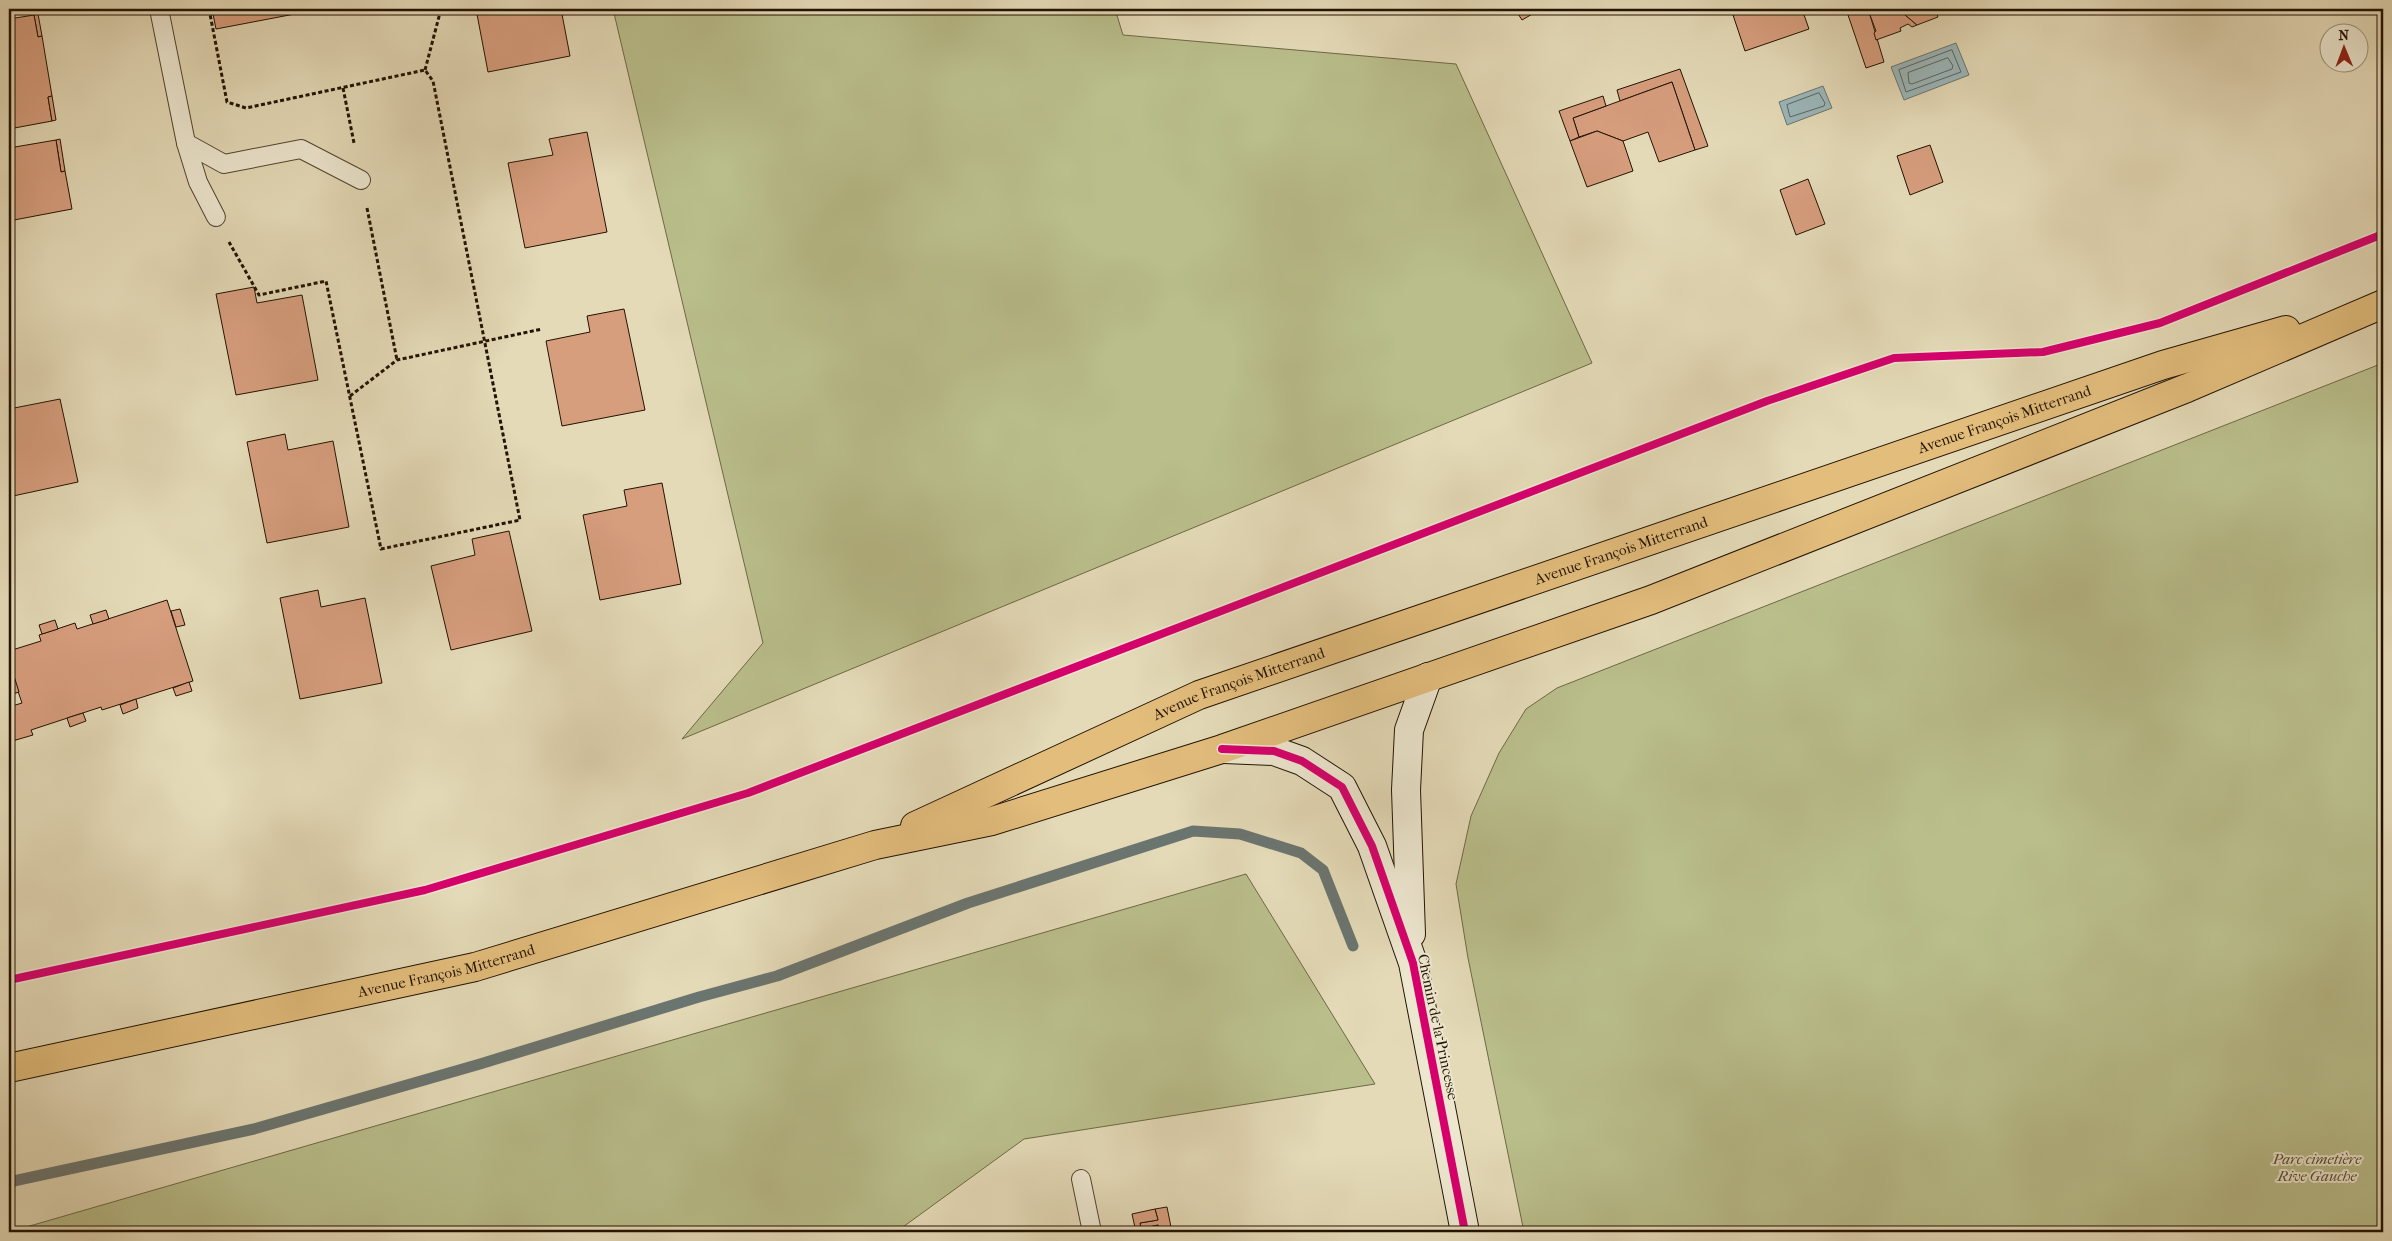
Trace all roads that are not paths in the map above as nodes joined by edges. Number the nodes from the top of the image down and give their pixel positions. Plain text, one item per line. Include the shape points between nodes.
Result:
1 (159, 9) edge
2 (186, 143) junction
3 (361, 180) road end
4 (216, 217) road end
5 (2383, 303) edge
6 (1428, 677) junction
7 (1222, 749) junction
8 (875, 845) junction
9 (1412, 963) junction
10 (9, 1068) edge
11 (1081, 1179) dead end
12 (1092, 1232) edge
13 (1465, 1232) edge

1 - 2 lane
2 - 3 lane via 224,164 301,149
2 - 4 lane via 198,182
5 - 6 main road, Avenue François Mitterrand via 2187,388 1652,600
5 - 8 main road, Avenue François Mitterrand via 2163,365 1199,695
6 - 7 main road, Avenue François Mitterrand
6 - 9 street, Chemin de la Princesse via 1409,730 1406,790
7 - 8 main road, Avenue François Mitterrand via 992,821
7 - 9 street, Chemin de la Princesse via 1274,751 1302,761 1342,787 1372,846
8 - 10 main road, Avenue François Mitterrand via 475,967
9 - 13 street, Chemin de la Princesse
11 - 12 lane

